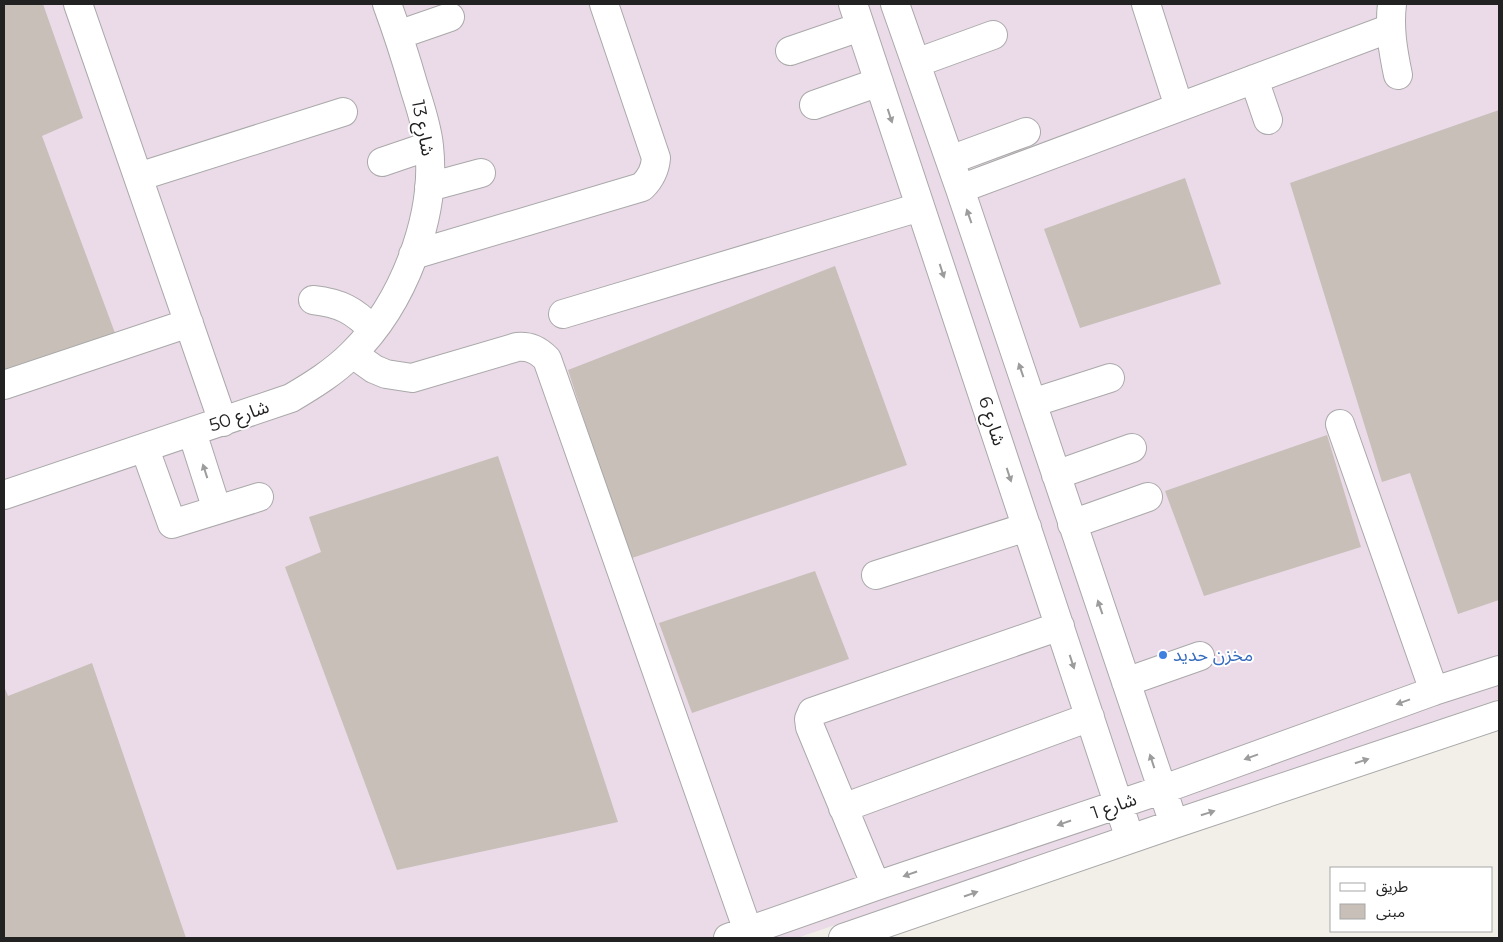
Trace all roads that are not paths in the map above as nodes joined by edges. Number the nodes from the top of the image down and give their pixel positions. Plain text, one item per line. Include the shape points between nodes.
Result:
1 (78, 4) edge
2 (387, 4) edge
3 (604, 4) edge
4 (895, 4) edge
5 (1146, 4) edge
6 (856, 15) edge
7 (1391, 16) edge
8 (450, 17) dead end
9 (398, 35) junction
10 (993, 36) dead end
11 (790, 51) dead end
12 (916, 63) junction
13 (1398, 75) dead end
14 (1254, 79) junction
15 (879, 82) junction
16 (814, 105) dead end
17 (1179, 107) junction
18 (343, 112) dead end
19 (1268, 120) dead end
20 (1026, 132) dead end
21 (429, 146) junction
22 (950, 160) junction
23 (382, 162) dead end
24 (481, 173) dead end
25 (138, 178) junction
26 (429, 187) junction
27 (960, 189) junction
28 (920, 207) junction
29 (413, 255) junction
30 (313, 300) dead end
31 (563, 314) dead end
32 (189, 323) junction
33 (373, 330) junction
34 (352, 354) junction
35 (1110, 378) dead end
36 (4, 385) edge
37 (1032, 403) junction
38 (223, 422) junction
39 (1340, 424) dead end
40 (192, 432) junction
41 (1132, 448) dead end
42 (145, 449) junction
43 (1056, 475) junction
44 (4, 495) edge
45 (259, 497) dead end
46 (1148, 497) dead end
47 (218, 510) junction
48 (1072, 524) junction
49 (1027, 527) junction
50 (876, 574) dead end
51 (1060, 626) junction
52 (1200, 656) dead end
53 (1499, 670) edge
54 (1126, 682) junction
55 (1434, 691) junction
56 (1499, 716) edge
57 (1090, 717) junction
58 (1161, 790) junction
59 (1119, 804) junction
60 (843, 808) junction
61 (1174, 824) junction
62 (1130, 839) junction
63 (876, 886) junction
64 (833, 901) junction
65 (738, 935) edge
66 (843, 938) edge

1 - 25 street
2 - 9 street, شارع 13
3 - 29 street via 656,158 648,181 642,187
4 - 12 street
5 - 17 street
6 - 11 street
6 - 15 street, شارع 6
7 - 13 street
7 - 14 street
8 - 9 street
9 - 21 street, شارع 13 via 426,124
10 - 12 street
12 - 22 street
14 - 17 street
14 - 19 street
15 - 16 street
15 -> 28 street, شارع 6
17 - 27 street
18 - 25 street
20 - 22 street
21 - 23 street
21 - 26 street, شارع 13
22 - 27 street
24 - 26 street
25 - 32 street
26 - 29 street, شارع 13
37 -> 27 street
28 - 31 street
28 -> 49 street, شارع 6
29 - 33 street, شارع 50 via 389,307
30 - 33 street via 346,308 360,316
32 - 36 street
32 - 38 street
33 - 34 street, شارع 50
34 - 38 street, شارع 50 via 324,379 291,398
34 - 65 street via 386,374 412,378 517,347 534,349 547,359
35 - 37 street
37 - 43 street
38 - 40 street, شارع 50
39 - 55 street
40 - 42 street, شارع 50
47 -> 40 street
41 - 43 street
42 - 44 street, شارع 50
42 - 47 street via 172,524
43 - 48 street
45 - 47 street
46 - 48 street
54 -> 48 street
49 - 50 street
49 - 51 street, شارع 6
51 -> 57 street, شارع 6
51 - 60 street via 812,712 810,727
52 - 54 street
53 - 55 street, شارع 1
58 -> 54 street
55 -> 58 street, شارع 1
61 -> 56 street, شارع 1
57 - 59 street, شارع 6
57 - 60 street
58 - 59 street, شارع 1
58 - 61 street
59 - 62 street, شارع 6
59 -> 63 street, شارع 1
60 - 63 street
61 - 62 street, شارع 1
66 -> 62 street, شارع 1
63 - 64 street, شارع 1
64 - 65 street, شارع 1
64 - 66 street

